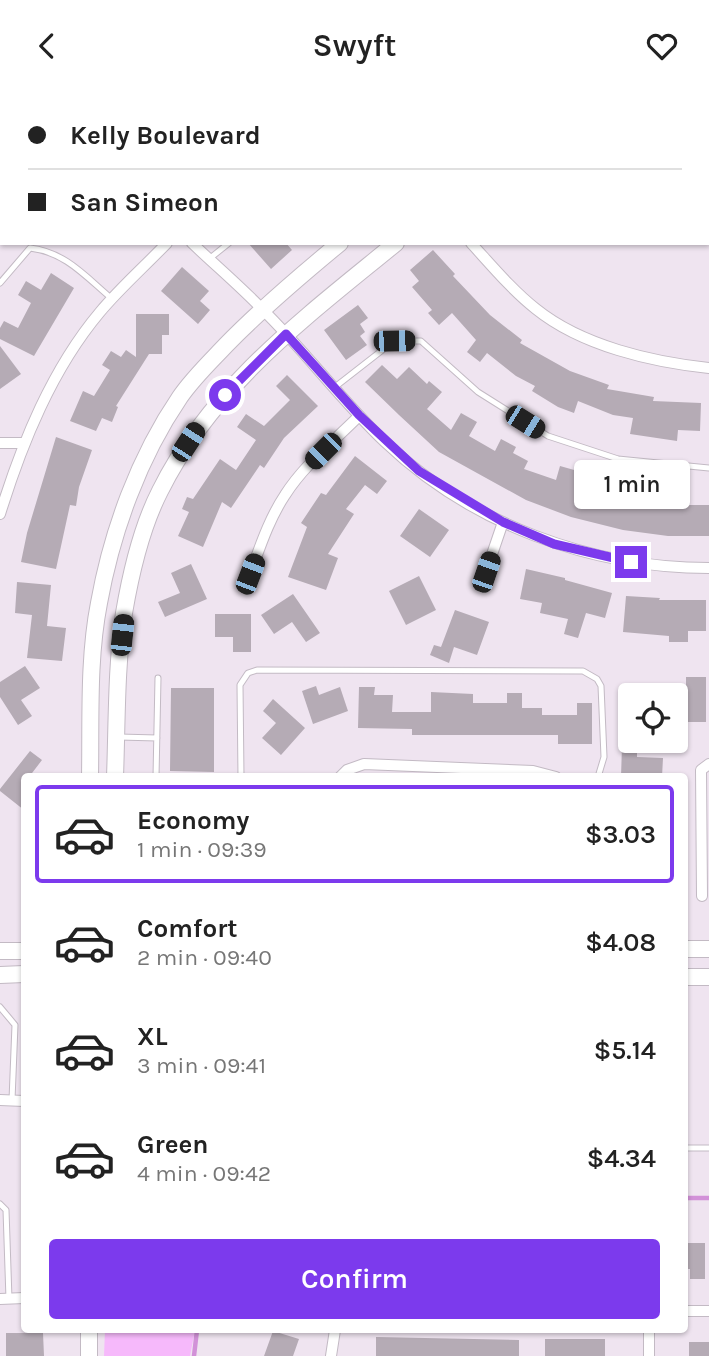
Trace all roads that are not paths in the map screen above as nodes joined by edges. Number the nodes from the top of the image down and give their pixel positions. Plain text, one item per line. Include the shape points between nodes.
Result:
1 (165, 245) edge
2 (194, 245) edge
3 (226, 245) edge
4 (338, 245) edge
5 (394, 245) edge
6 (473, 245) edge
7 (209, 259) junction
8 (0, 283) edge
9 (113, 299) junction
10 (262, 308) junction
11 (286, 334) junction
12 (709, 368) edge
13 (335, 387) junction
14 (359, 415) junction
15 (0, 443) edge
16 (24, 443) junction
17 (709, 468) edge
18 (0, 514) edge
19 (503, 522) junction
20 (709, 568) edge
21 (486, 572) dead end
22 (250, 574) dead end
23 (158, 678) dead end
24 (91, 737) junction
25 (116, 737) junction
26 (157, 738) junction
27 (709, 764) edge
28 (434, 772) edge
29 (90, 773) edge
30 (115, 773) edge
31 (156, 773) edge
32 (241, 773) edge
33 (344, 773) edge
34 (541, 773) edge
35 (599, 773) edge
36 (702, 895) dead end
37 (688, 949) edge
38 (709, 949) edge
39 (0, 951) edge
40 (21, 951) edge
41 (21, 974) edge
42 (0, 975) edge
43 (688, 977) edge
44 (709, 977) edge
45 (0, 1007) edge
46 (6, 1100) edge
47 (688, 1148) edge
48 (709, 1148) edge
49 (0, 1204) edge
50 (4, 1299) edge
51 (688, 1311) edge
52 (709, 1311) edge
53 (89, 1333) edge
54 (335, 1333) edge
55 (649, 1333) edge
56 (89, 1356) edge
57 (331, 1356) edge
58 (649, 1356) edge

1 - 9 street
2 - 7 street
3 - 7 lane
4 - 10 main road
5 - 11 main road
6 - 12 street via 537,310 578,334 659,362
7 - 10 street
8 - 9 lane via 30,248 42,249 62,257
9 - 16 street via 71,352
10 - 11 street
10 - 24 main road via 181,396 138,475 113,539 98,604
11 - 13 street
11 - 25 main road via 199,426 159,492 144,527 124,613
13 - 14 street
13 - 17 lane via 394,341 421,341 478,392 548,436 618,459
14 - 19 street via 419,471
14 - 22 street via 285,494
15 - 16 street
16 - 18 street
19 - 20 street via 554,544 625,562
19 - 21 street
23 - 26 lane
24 - 25 main road
24 - 29 main road
25 - 26 lane
25 - 30 main road
26 - 31 lane
27 - 36 street via 701,770
28 - 33 street via 364,764
28 - 34 street
32 - 35 lane via 240,685 248,673 471,669 583,671 597,679 604,757
37 - 38 main road
39 - 40 main road
41 - 42 main road
43 - 44 main road
45 - 46 lane via 15,1025
47 - 48 lane
49 - 50 lane via 6,1210
51 - 52 street
53 - 56 main road
54 - 57 street
55 - 58 street

